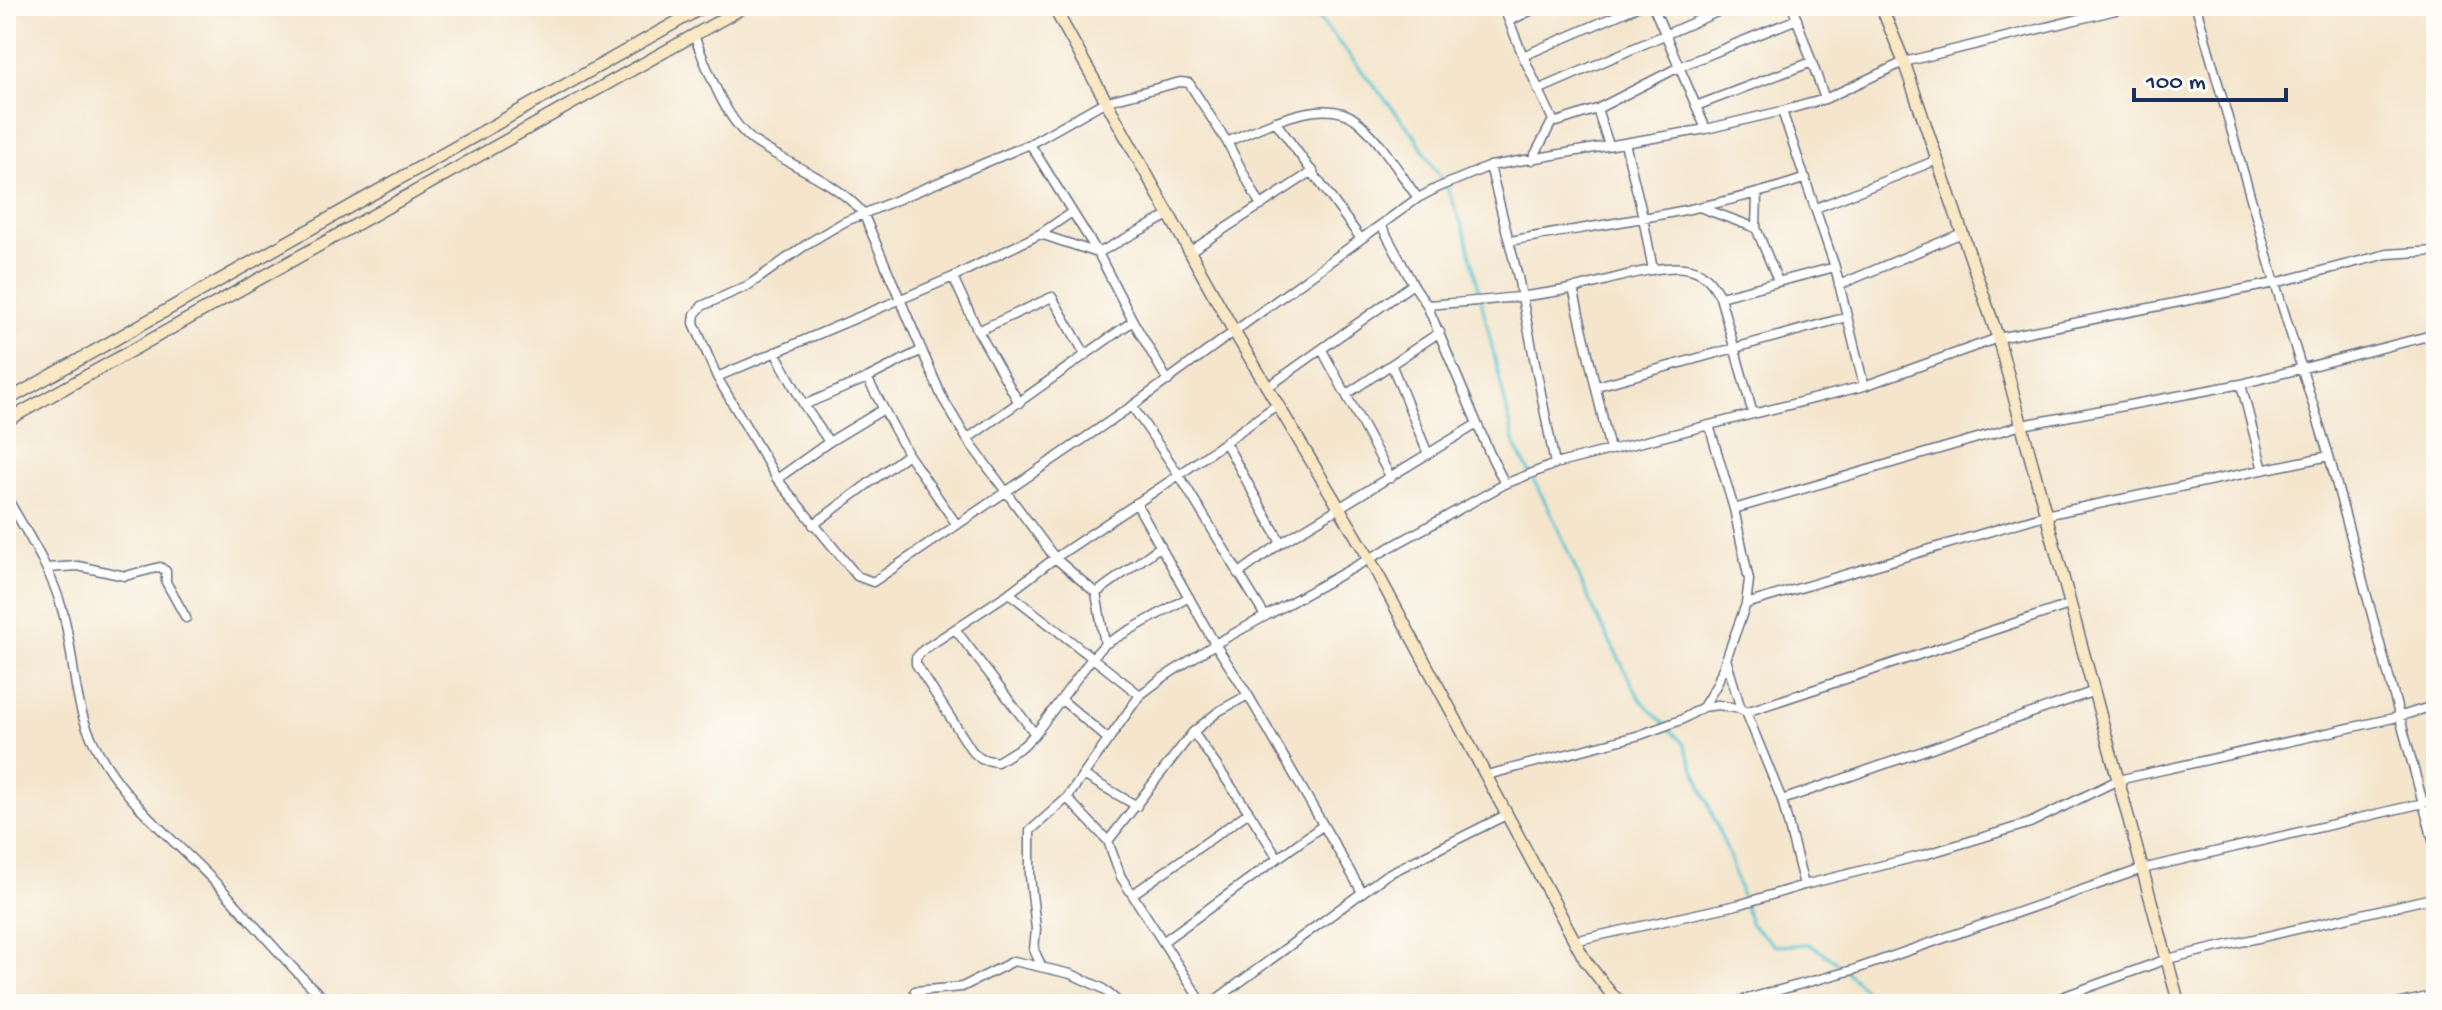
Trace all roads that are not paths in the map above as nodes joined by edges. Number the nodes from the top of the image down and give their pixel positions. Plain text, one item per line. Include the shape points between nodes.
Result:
1 (705, 6) edge
2 (746, 6) edge
3 (1053, 6) edge
4 (1503, 6) edge
5 (1541, 6) edge
6 (1639, 6) edge
7 (1653, 6) edge
8 (1731, 6) edge
9 (1792, 6) edge
10 (1881, 6) edge
11 (2132, 6) edge
12 (2196, 6) edge
13 (1797, 19) junction
14 (1509, 21) junction
15 (1665, 33) junction
16 (694, 36) junction
17 (1523, 56) junction
18 (1812, 62) junction
19 (1904, 62) junction
20 (1681, 66) junction
21 (1538, 90) junction
22 (1825, 99) junction
23 (1104, 102) junction
24 (1696, 106) junction
25 (1597, 109) junction
26 (1782, 111) junction
27 (1553, 120) junction
28 (1275, 121) junction
29 (1706, 129) junction
30 (1227, 142) junction
31 (1625, 143) junction
32 (1030, 144) junction
33 (1609, 145) junction
34 (1532, 160) junction
35 (1937, 160) junction
36 (1490, 166) junction
37 (1313, 171) junction
38 (1806, 178) junction
39 (1757, 194) junction
40 (1418, 198) junction
41 (1261, 206) junction
42 (1700, 207) junction
43 (1816, 208) junction
44 (1072, 212) junction
45 (863, 213) junction
46 (1169, 215) junction
47 (1643, 217) junction
48 (1381, 225) junction
49 (1756, 228) junction
50 (1962, 233) junction
51 (1040, 234) junction
52 (1361, 239) junction
53 (1509, 241) junction
54 (2436, 251) edge
55 (1189, 252) junction
56 (1098, 253) junction
57 (1835, 267) junction
58 (1653, 270) junction
59 (953, 277) junction
60 (219, 279) junction
61 (1778, 281) junction
62 (2275, 283) junction
63 (1413, 284) junction
64 (1839, 285) junction
65 (1573, 288) junction
66 (228, 294) junction
67 (1521, 297) junction
68 (1720, 297) junction
69 (902, 299) junction
70 (1427, 305) junction
71 (1847, 317) junction
72 (1133, 321) junction
73 (978, 331) junction
74 (1440, 332) junction
75 (1235, 333) junction
76 (2436, 334) edge
77 (1998, 338) junction
78 (1733, 349) junction
79 (922, 350) junction
80 (1322, 350) junction
81 (775, 352) junction
82 (1085, 354) junction
83 (1392, 366) junction
84 (2301, 368) junction
85 (717, 377) junction
86 (867, 378) junction
87 (1168, 381) junction
88 (2241, 384) junction
89 (1597, 386) junction
90 (1864, 386) junction
91 (1268, 387) junction
92 (1347, 394) junction
93 (6, 401) edge
94 (1019, 403) junction
95 (1278, 404) junction
96 (804, 405) junction
97 (1132, 406) junction
98 (882, 410) junction
99 (1753, 414) junction
100 (6, 421) edge
101 (1477, 424) junction
102 (1709, 425) junction
103 (2022, 425) junction
104 (967, 439) junction
105 (829, 442) junction
106 (1225, 442) junction
107 (1610, 450) junction
108 (908, 454) junction
109 (1428, 454) junction
110 (2329, 456) junction
111 (1555, 464) junction
112 (2263, 470) junction
113 (1179, 475) junction
114 (1391, 478) junction
115 (777, 479) junction
116 (1505, 484) junction
117 (1006, 490) junction
118 (6, 496) edge
119 (1136, 503) junction
120 (1734, 509) junction
121 (1338, 510) junction
122 (2045, 515) junction
123 (813, 525) junction
124 (957, 525) junction
125 (1281, 543) junction
126 (1161, 546) junction
127 (1055, 558) junction
128 (1369, 558) junction
129 (47, 568) junction
130 (1238, 574) junction
131 (1009, 593) junction
132 (1096, 593) junction
133 (1189, 597) junction
134 (1746, 604) junction
135 (2069, 605) junction
136 (1265, 616) junction
137 (186, 618) dead end
138 (955, 629) junction
139 (1105, 644) junction
140 (1215, 644) junction
141 (1092, 658) junction
142 (1726, 658) junction
143 (2092, 692) junction
144 (1140, 695) junction
145 (1248, 695) junction
146 (1062, 700) junction
147 (2436, 705) edge
148 (1703, 707) junction
149 (1744, 710) junction
150 (2398, 717) junction
151 (1193, 732) junction
152 (1035, 734) junction
153 (1109, 740) junction
154 (1487, 775) junction
155 (1085, 776) junction
156 (2118, 780) junction
157 (1067, 798) junction
158 (1782, 800) junction
159 (2436, 800) edge
160 (2423, 804) junction
161 (1137, 806) junction
162 (1249, 812) junction
163 (1508, 814) junction
164 (1322, 826) junction
165 (1108, 841) junction
166 (2436, 851) edge
167 (1278, 858) junction
168 (2142, 869) junction
169 (1804, 885) junction
170 (1362, 892) junction
171 (1133, 894) junction
172 (2436, 897) edge
173 (1164, 941) junction
174 (1574, 941) junction
175 (2167, 959) junction
176 (1042, 967) junction
177 (915, 991) dead end
178 (2436, 995) edge
179 (330, 1004) edge
180 (1121, 1004) edge
181 (1203, 1004) edge
182 (1210, 1004) edge
183 (1624, 1004) edge
184 (1728, 1004) edge
185 (2043, 1004) edge
186 (2179, 1004) edge
187 (2397, 1004) edge

1 - 60 street
2 - 16 street
3 - 23 street
4 - 14 street
5 - 14 street
6 - 17 street
7 - 15 street
8 - 15 street
9 - 13 street
10 - 19 street
11 - 19 street
12 - 62 street
13 - 18 street
13 - 20 street
14 - 17 street
15 - 20 street
15 - 21 street
16 - 45 street via 718,94 750,138 842,191
16 - 66 street
17 - 21 street
18 - 22 street
18 - 24 street
19 - 22 street
19 - 35 street
20 - 24 street
20 - 25 street
21 - 27 street
22 - 26 street
23 - 30 street via 1186,82
23 - 32 street
23 - 46 street
24 - 29 street
25 - 27 street
25 - 33 street
26 - 29 street
26 - 38 street
27 - 34 street
28 - 30 street
28 - 37 street
28 - 40 street via 1304,113 1354,118
29 - 31 street
30 - 41 street
31 - 33 street
31 - 47 street
32 - 44 street
32 - 45 street
33 - 34 street
34 - 36 street
35 - 43 street
35 - 50 street
36 - 40 street
36 - 53 street
37 - 41 street
37 - 52 street
38 - 39 street
38 - 43 street
39 - 42 street
39 - 49 street
40 - 48 street
41 - 55 street
42 - 47 street
42 - 49 street
43 - 57 street
44 - 51 street
44 - 56 street
45 - 69 street
45 - 85 street via 749,285 702,306 694,323
46 - 55 street
46 - 56 street
47 - 53 street
47 - 58 street
48 - 52 street
48 - 63 street
49 - 61 street
50 - 64 street
50 - 77 street
51 - 56 street
51 - 59 street
52 - 75 street
53 - 67 street
54 - 62 street via 2387,254
55 - 75 street
56 - 72 street
57 - 61 street
57 - 64 street
58 - 65 street
58 - 68 street via 1695,270 1712,282
59 - 69 street
59 - 73 street
60 - 66 street
60 - 93 street
61 - 68 street
62 - 77 street
62 - 84 street
63 - 70 street
63 - 80 street
64 - 71 street
65 - 67 street
65 - 89 street
66 - 100 street
67 - 70 street
67 - 111 street
68 - 78 street
69 - 79 street
69 - 81 street
70 - 74 street
71 - 78 street
71 - 90 street
72 - 82 street
72 - 87 street
73 - 82 street via 1052,297
73 - 94 street
74 - 83 street
74 - 101 street
75 - 87 street
75 - 91 street
76 - 84 street
77 - 90 street
77 - 103 street
78 - 89 street
78 - 99 street
79 - 86 street
79 - 104 street
80 - 91 street
80 - 92 street
81 - 85 street
81 - 96 street
82 - 94 street
83 - 92 street
83 - 109 street
84 - 88 street
84 - 110 street
85 - 115 street
86 - 96 street
86 - 98 street
87 - 97 street
88 - 103 street
88 - 112 street
89 - 107 street
90 - 99 street
91 - 95 street
92 - 114 street
94 - 104 street
95 - 106 street
95 - 121 street
96 - 105 street
97 - 113 street
97 - 117 street
98 - 105 street
98 - 108 street
99 - 102 street
101 - 109 street
101 - 116 street
102 - 107 street
102 - 120 street
103 - 120 street
103 - 122 street
104 - 117 street
105 - 115 street
106 - 113 street
106 - 125 street
107 - 111 street
108 - 123 street
108 - 124 street
109 - 114 street
110 - 112 street
110 - 150 street
111 - 116 street
112 - 122 street
113 - 119 street
113 - 130 street
114 - 121 street
115 - 123 street
116 - 128 street
117 - 124 street
117 - 127 street
118 - 129 street
119 - 126 street
119 - 127 street
120 - 134 street via 1749,580
121 - 125 street
121 - 128 street
122 - 134 street
122 - 135 street
123 - 124 street via 857,576 873,582
125 - 130 street
126 - 132 street
126 - 133 street
127 - 131 street
127 - 132 street
128 - 136 street
128 - 154 street
129 - 137 street via 78,566 125,576 164,568
129 - 179 street via 62,608 86,726 114,779
130 - 136 street
131 - 138 street
131 - 141 street
132 - 139 street
133 - 139 street
133 - 140 street
134 - 142 street
135 - 143 street
135 - 149 street
136 - 140 street
138 - 152 street
138 - 152 street via 918,655 916,664 972,751 997,762
139 - 141 street
140 - 144 street
140 - 145 street
141 - 144 street
141 - 146 street
142 - 148 street
142 - 149 street
143 - 156 street
143 - 158 street
144 - 153 street
145 - 151 street
145 - 164 street
146 - 152 street
146 - 153 street
147 - 150 street
148 - 149 street
148 - 154 street via 1640,735
149 - 158 street
150 - 156 street
150 - 160 street
151 - 161 street
151 - 162 street
153 - 155 street
154 - 163 street
155 - 157 street
155 - 161 street
156 - 168 street
156 - 169 street via 2030,823
157 - 165 street
157 - 176 street via 1030,831 1034,950
158 - 169 street
159 - 160 street
160 - 166 street
160 - 168 street
161 - 165 street
162 - 167 street
162 - 171 street
163 - 170 street
163 - 174 street
164 - 167 street
164 - 170 street
165 - 171 street
167 - 173 street
168 - 175 street
168 - 184 street via 1853,970
169 - 174 street
170 - 182 street
171 - 173 street
172 - 175 street
173 - 181 street
174 - 183 street via 1602,984
175 - 185 street
175 - 186 street
176 - 177 street via 1009,962 973,984
176 - 180 street via 1102,988
178 - 187 street

